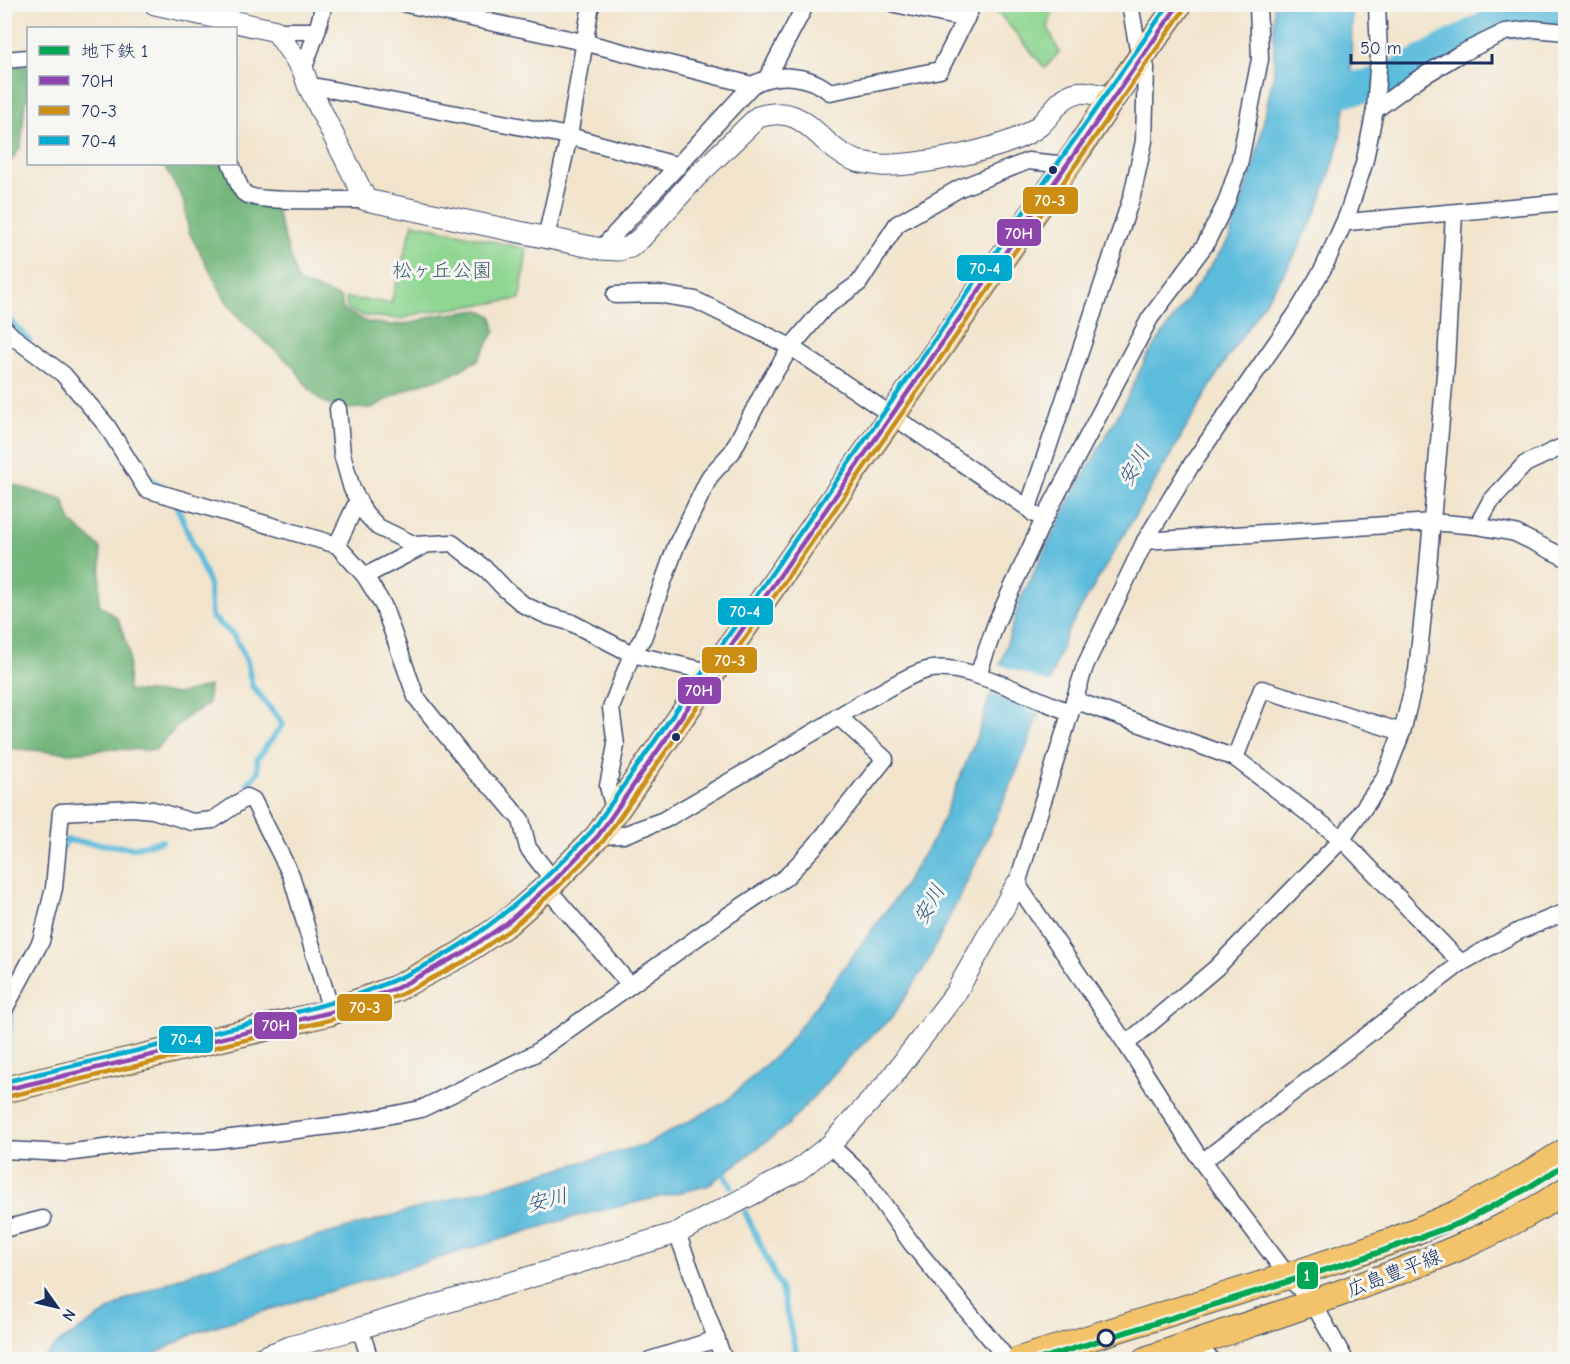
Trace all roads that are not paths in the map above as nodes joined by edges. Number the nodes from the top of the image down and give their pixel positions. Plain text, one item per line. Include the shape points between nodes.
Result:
1 (155, 4) edge
2 (324, 4) edge
3 (406, 4) edge
4 (591, 4) edge
5 (806, 4) edge
6 (895, 4) edge
7 (1130, 4) edge
8 (1179, 4) edge
9 (1258, 4) edge
10 (1377, 4) edge
11 (969, 12) edge
12 (276, 31) junction
13 (317, 31) junction
14 (1566, 32) edge
15 (583, 42) junction
16 (27, 58) edge
17 (4, 60) edge
18 (1140, 60) junction
19 (305, 77) junction
20 (759, 81) junction
21 (1112, 98) junction
22 (1375, 110) junction
23 (569, 136) junction
24 (231, 165) edge
25 (679, 165) junction
26 (1066, 165) junction
27 (366, 200) junction
28 (1566, 202) edge
29 (1454, 213) junction
30 (1347, 216) junction
31 (546, 238) junction
32 (601, 249) junction
33 (615, 295) dead end
34 (4, 328) edge
35 (791, 347) junction
36 (338, 409) dead end
37 (893, 415) junction
38 (1566, 444) edge
39 (358, 500) junction
40 (1028, 508) junction
41 (1432, 522) junction
42 (1042, 523) junction
43 (1477, 526) junction
44 (1145, 541) junction
45 (337, 545) junction
46 (425, 545) junction
47 (1566, 558) edge
48 (365, 576) junction
49 (632, 654) junction
50 (714, 673) junction
51 (984, 677) junction
52 (1069, 707) junction
53 (838, 716) junction
54 (1402, 732) junction
55 (1235, 758) junction
56 (615, 813) junction
57 (598, 836) junction
58 (1342, 839) junction
59 (550, 884) junction
60 (1017, 884) junction
61 (1566, 912) edge
62 (1461, 963) junction
63 (630, 985) junction
64 (4, 1010) edge
65 (331, 1011) junction
66 (1126, 1044) junction
67 (4, 1090) edge
68 (830, 1145) junction
69 (4, 1150) edge
70 (1566, 1151) edge
71 (1202, 1162) junction
72 (1566, 1190) edge
73 (43, 1219) dead end
74 (4, 1229) edge
75 (677, 1233) junction
76 (1288, 1276) junction
77 (1313, 1303) junction
78 (360, 1328) junction
79 (717, 1339) junction
80 (1192, 1344) junction
81 (256, 1359) edge
82 (370, 1359) edge
83 (651, 1359) edge
84 (724, 1359) edge
85 (1008, 1359) edge
86 (1019, 1359) edge
87 (1144, 1359) edge
88 (1212, 1359) edge
89 (1345, 1359) edge

1 - 12 street
2 - 13 street
3 - 15 street
4 - 15 street
5 - 20 street
6 - 11 street
7 - 18 street
8 - 18 main road
9 - 42 street via 1260,59 1239,165 1226,203 1205,245 1150,318
10 - 22 street
11 - 20 street via 940,70 830,92 806,80 783,76
12 - 13 street
12 - 19 street
13 - 19 street
14 - 22 street via 1534,28 1505,32 1458,55
15 - 20 street
15 - 23 street
16 - 17 street
18 - 21 main road
18 - 40 street via 1146,67 1147,93 1144,141 1132,196
19 - 23 street
19 - 27 street
20 - 25 street
21 - 26 main road
21 - 32 street via 1074,93 1025,135 964,154 903,166 856,160 799,118 772,113 758,117 641,238 630,247
22 - 30 street via 1364,164
23 - 25 street
23 - 31 street
24 - 27 street via 243,193 249,196 278,200
25 - 32 street
26 - 35 street via 1028,161 960,188 897,224 859,283 824,308
26 - 37 main road
27 - 31 street
28 - 29 street
29 - 30 street via 1348,222
29 - 41 street
30 - 44 street via 1324,267 1296,314 1190,467
31 - 32 street
33 - 35 street via 658,294 695,300
34 - 45 street via 63,374 107,426 146,489
35 - 37 street
35 - 49 street via 732,452 710,476 676,546 643,638
36 - 39 street via 342,454
37 - 40 street
37 - 50 main road
38 - 43 street via 1526,464 1490,502
39 - 45 street
39 - 46 street via 378,527 416,545
40 - 42 street
41 - 43 street
41 - 44 street
41 - 54 street via 1417,671
42 - 51 street via 996,623
43 - 47 street via 1515,533
44 - 52 street
45 - 48 street
46 - 48 street
46 - 49 street via 452,543 524,606 570,622
48 - 59 street via 383,605 416,697 476,773 521,820 528,848
49 - 50 street
49 - 56 street via 611,708 616,745 608,786
50 - 56 main road
51 - 52 street
51 - 53 street via 929,669
52 - 55 street
52 - 60 street
53 - 57 street via 664,820 623,835
53 - 63 street via 885,759 786,878
54 - 55 street via 1262,689
54 - 58 street via 1383,779
55 - 58 street
56 - 57 main road
57 - 59 main road
58 - 62 street
58 - 66 street via 1216,968
59 - 63 street
59 - 65 main road via 507,923 461,954 398,988
60 - 66 street
60 - 68 street via 955,994 888,1082
61 - 62 street via 1519,931
62 - 71 street
63 - 69 street via 534,1054 421,1109 346,1125 215,1140 143,1143 66,1153
64 - 65 street via 41,941 54,888 61,812 132,808 192,822 213,820 247,797 253,800 291,875
65 - 67 main road
66 - 71 street
68 - 75 street via 797,1171
68 - 85 street via 864,1177 912,1244
70 - 76 main road, 広島豊平線 via 1456,1214 1395,1240
71 - 76 street
72 - 77 main road, 広島豊平線 via 1475,1242
73 - 74 street
75 - 78 street
75 - 79 street
76 - 77 street
76 - 86 main road, 広島豊平線
77 - 80 main road, 広島豊平線
77 - 89 street
78 - 81 street
78 - 82 street
79 - 83 street
79 - 84 street
80 - 87 main road, 広島豊平線
80 - 88 street

